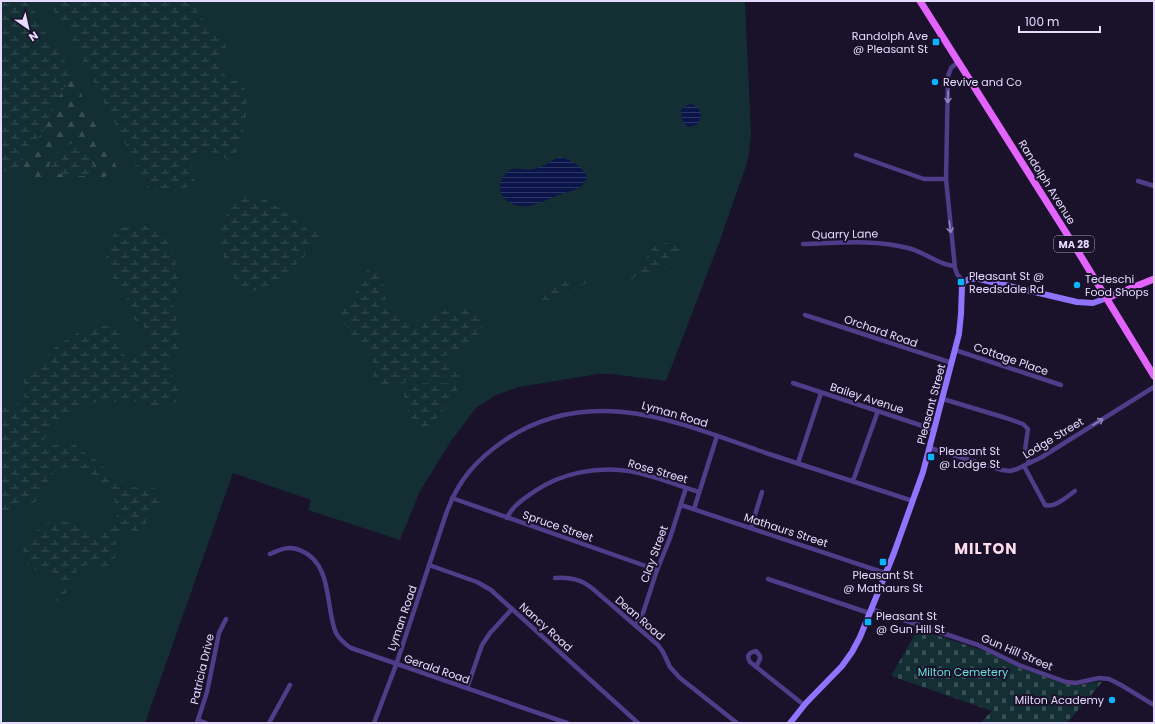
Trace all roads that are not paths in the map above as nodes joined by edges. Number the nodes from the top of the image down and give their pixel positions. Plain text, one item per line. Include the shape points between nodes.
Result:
1 (920, 1) edge
2 (958, 62) junction
3 (856, 155) dead end
4 (946, 179) junction
5 (1138, 181) dead end
6 (1154, 186) edge
7 (803, 244) dead end
8 (954, 266) junction
9 (1154, 280) edge
10 (964, 282) junction
11 (1107, 298) junction
12 (805, 315) dead end
13 (955, 350) junction
14 (952, 363) junction
15 (1154, 376) edge
16 (793, 383) dead end
17 (1062, 385) dead end
18 (1154, 387) edge
19 (822, 393) junction
20 (943, 399) junction
21 (878, 412) junction
22 (934, 430) junction
23 (717, 436) junction
24 (930, 448) junction
25 (798, 463) junction
26 (1029, 464) junction
27 (1024, 466) junction
28 (853, 481) junction
29 (686, 488) junction
30 (1075, 491) dead end
31 (699, 492) junction
32 (762, 492) dead end
33 (452, 498) junction
34 (913, 501) junction
35 (681, 505) junction
36 (694, 509) junction
37 (507, 518) junction
38 (751, 528) junction
39 (270, 554) dead end
40 (429, 565) junction
41 (658, 570) junction
42 (885, 573) junction
43 (555, 578) dead end
44 (768, 580) dead end
45 (512, 609) junction
46 (870, 611) junction
47 (226, 619) dead end
48 (635, 625) junction
49 (396, 664) junction
50 (756, 667) dead end
51 (290, 685) dead end
52 (467, 688) junction
53 (804, 705) junction
54 (1154, 705) edge
55 (198, 722) edge
56 (206, 723) edge
57 (269, 723) edge
58 (374, 723) edge
59 (567, 723) edge
60 (638, 723) edge
61 (737, 723) edge
62 (790, 723) edge

1 - 2 main road, Randolph Avenue / MA 28
2 -> 4 street via 951,68 948,76
2 - 11 main road, Randolph Avenue / MA 28
3 - 4 street via 924,179
4 -> 8 street
5 - 6 street
7 - 8 street, Quarry Lane via 886,243 913,249
8 - 10 street
9 - 11 main road
10 - 11 street via 971,278 979,279 1088,303
10 - 13 street, Pleasant Street via 961,288 961,325
11 - 15 main road, Randolph Avenue
12 - 14 street, Orchard Road
13 - 14 street, Pleasant Street
13 - 17 street, Cottage Place
14 - 20 street, Pleasant Street
16 - 19 street, Bailey Avenue
26 -> 18 street, Lodge Street
19 - 21 street, Bailey Avenue
19 - 25 street
20 - 22 street, Pleasant Street
20 - 26 street via 1025,425 1028,430 1025,450
21 - 22 street, Bailey Avenue
21 - 28 street
22 - 24 street, Pleasant Street
23 - 25 street, Lyman Road
23 - 31 street
23 - 33 street, Lyman Road via 658,417 623,411 594,410 558,417 521,431 486,454 464,477
24 - 27 street, Lodge Street via 1002,470
24 - 34 street, Pleasant Street
25 - 28 street, Lyman Road
26 - 27 street, Lodge Street
27 - 30 street via 1047,506
28 - 34 street, Lyman Road
29 - 31 street, Rose Street
29 - 35 street, Clay Street
29 - 37 street, Rose Street via 629,471 584,472 559,478 538,489 515,507
31 - 36 street
32 - 38 street
33 - 37 street, Spruce Street
33 - 40 street, Lyman Road
34 - 42 street, Pleasant Street
35 - 36 street, Mathaurs Street
35 - 41 street, Clay Street
36 - 38 street, Mathaurs Street
37 - 41 street, Spruce Street
38 - 42 street, Mathaurs Street
39 - 49 street, Gerald Road via 287,548 300,550 310,556 318,564 323,575 339,638 355,650
40 - 45 street, Nancy Road via 484,586
40 - 49 street, Lyman Road
41 - 48 street, Clay Street via 643,613
42 - 46 street, Pleasant Street
43 - 48 street, Dean Road via 570,578 584,582
44 - 46 street, Gun Hill Street
45 - 52 street via 482,646
45 - 60 street, Nancy Road
46 - 53 street, Pleasant Street via 860,637 842,666
46 - 54 street, Gun Hill Street via 978,645 1019,665 1066,682 1109,679
47 - 55 street, Patricia Drive via 219,632
48 - 61 street, Dean Road via 661,648 670,667 680,678
49 - 52 street, Gerald Road
49 - 58 street, Lyman Road
50 - 53 street
51 - 57 street
52 - 59 street, Gerald Road
53 - 62 street, Pleasant Street
55 - 56 street

